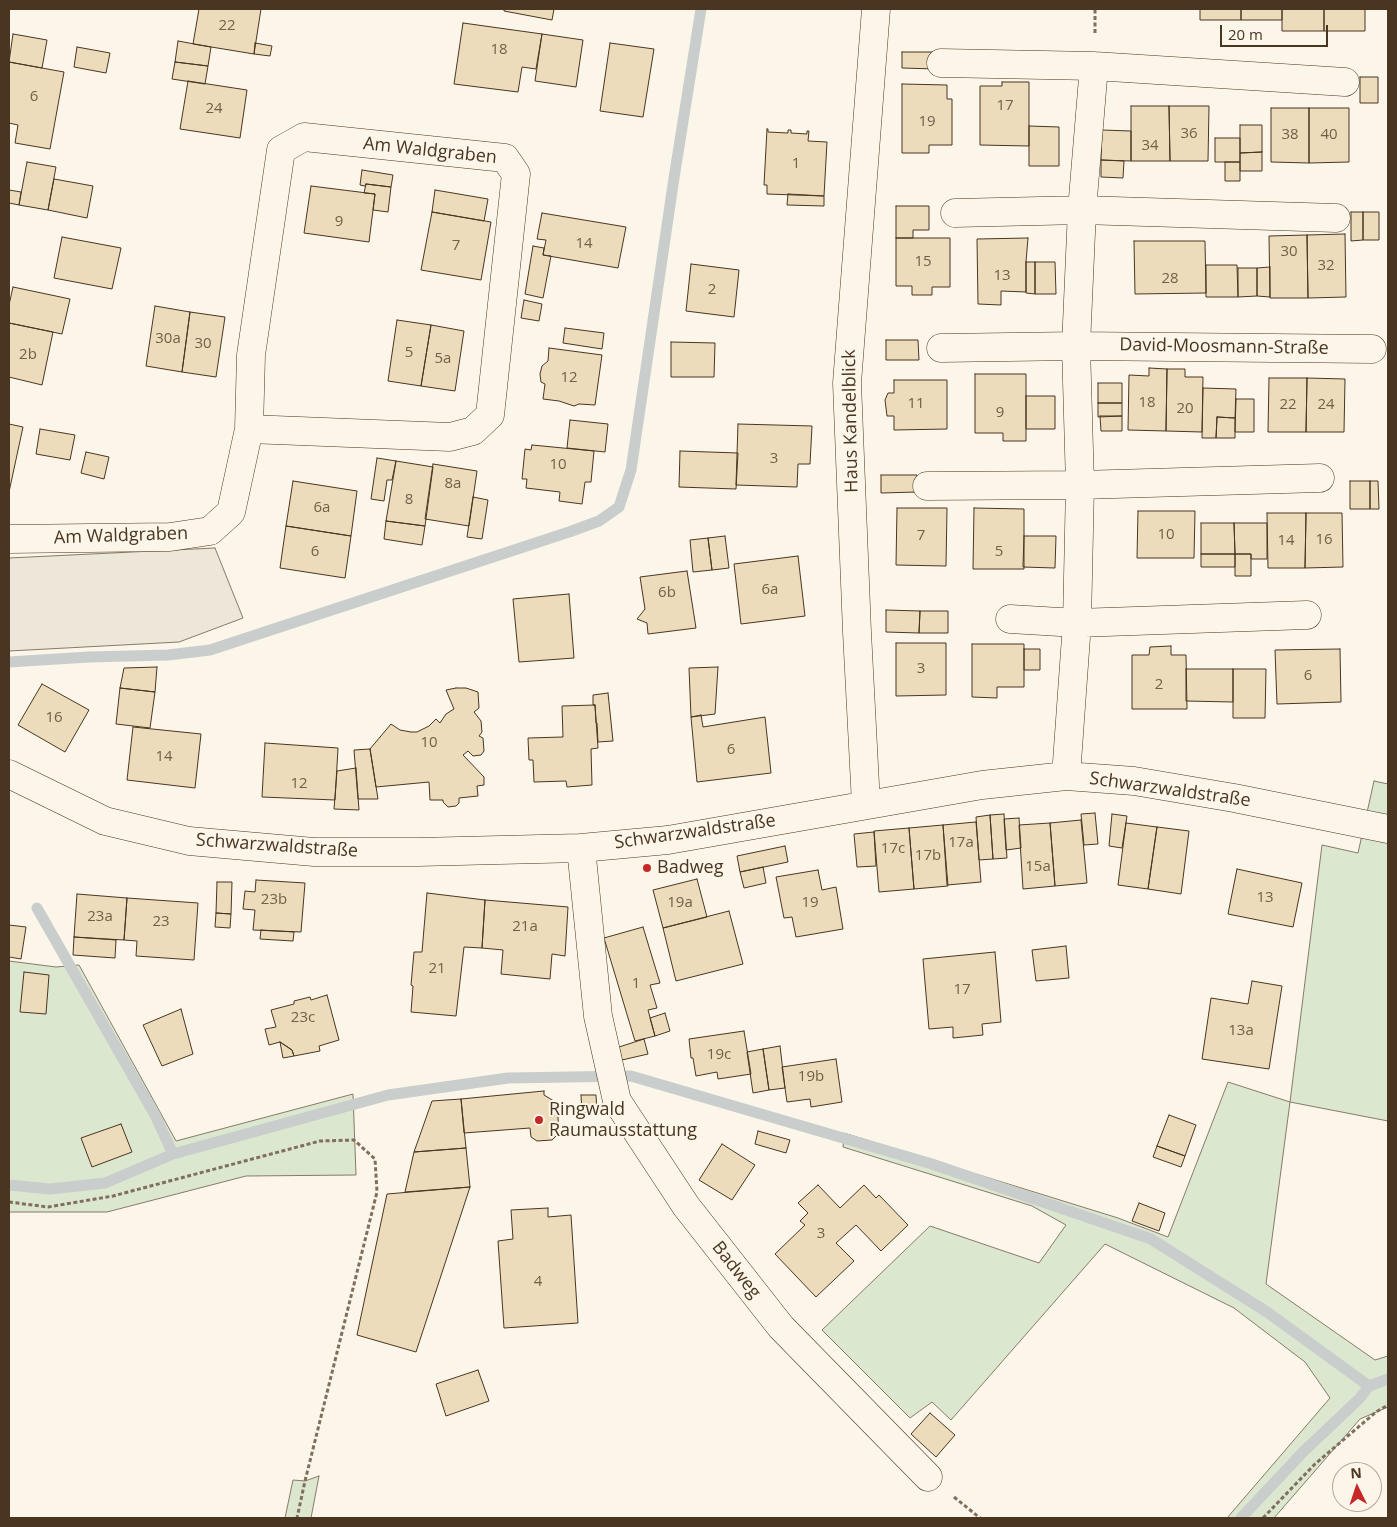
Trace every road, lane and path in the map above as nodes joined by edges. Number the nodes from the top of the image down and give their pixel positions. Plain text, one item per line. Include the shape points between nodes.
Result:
1 (876, 9) edge
2 (941, 63) dead end
3 (1094, 66) junction
4 (1345, 82) dead end
5 (1082, 210) junction
6 (955, 213) dead end
7 (1336, 218) dead end
8 (1076, 346) junction
9 (941, 348) dead end
10 (1372, 349) dead end
11 (249, 429) junction
12 (1320, 478) dead end
13 (1080, 485) junction
14 (926, 486) dead end
15 (9, 539) edge
16 (1307, 615) dead end
17 (1010, 619) dead end
18 (1077, 623) junction
19 (9, 774) edge
20 (1066, 776) junction
21 (866, 804) junction
22 (1388, 829) edge
23 (581, 848) junction
24 (9, 1202) edge
25 (1388, 1405) edge
26 (928, 1476) dead end
27 (297, 1518) edge
28 (1263, 1518) edge

1 - 21 street, Haus Kandelblick via 847,383
2 - 3 street
3 - 4 street
3 - 5 street
5 - 6 street
5 - 7 street
5 - 8 street
8 - 9 street, David-Moosmann-Straße
8 - 10 street, David-Moosmann-Straße
8 - 13 street
11 - 11 street, Am Waldgraben via 251,355 281,150 304,137 505,158 516,174 490,415 473,431 450,437
11 - 15 street, Am Waldgraben via 231,512 210,531 170,538
12 - 13 street
13 - 14 street
13 - 18 street
16 - 18 street
17 - 18 street
18 - 20 street
19 - 23 street, Schwarzwaldstraße via 105,821 189,841 314,852
20 - 21 street, Schwarzwaldstraße via 982,785
20 - 22 street, Schwarzwaldstraße via 1134,781
21 - 23 street, Schwarzwaldstraße via 668,840
23 - 26 street, Badweg via 598,1016 617,1101 686,1206 781,1327
24 - 27 path via 48,1207 113,1196 320,1141 354,1140 375,1159 376,1192
25 - 28 path via 1315,1464

